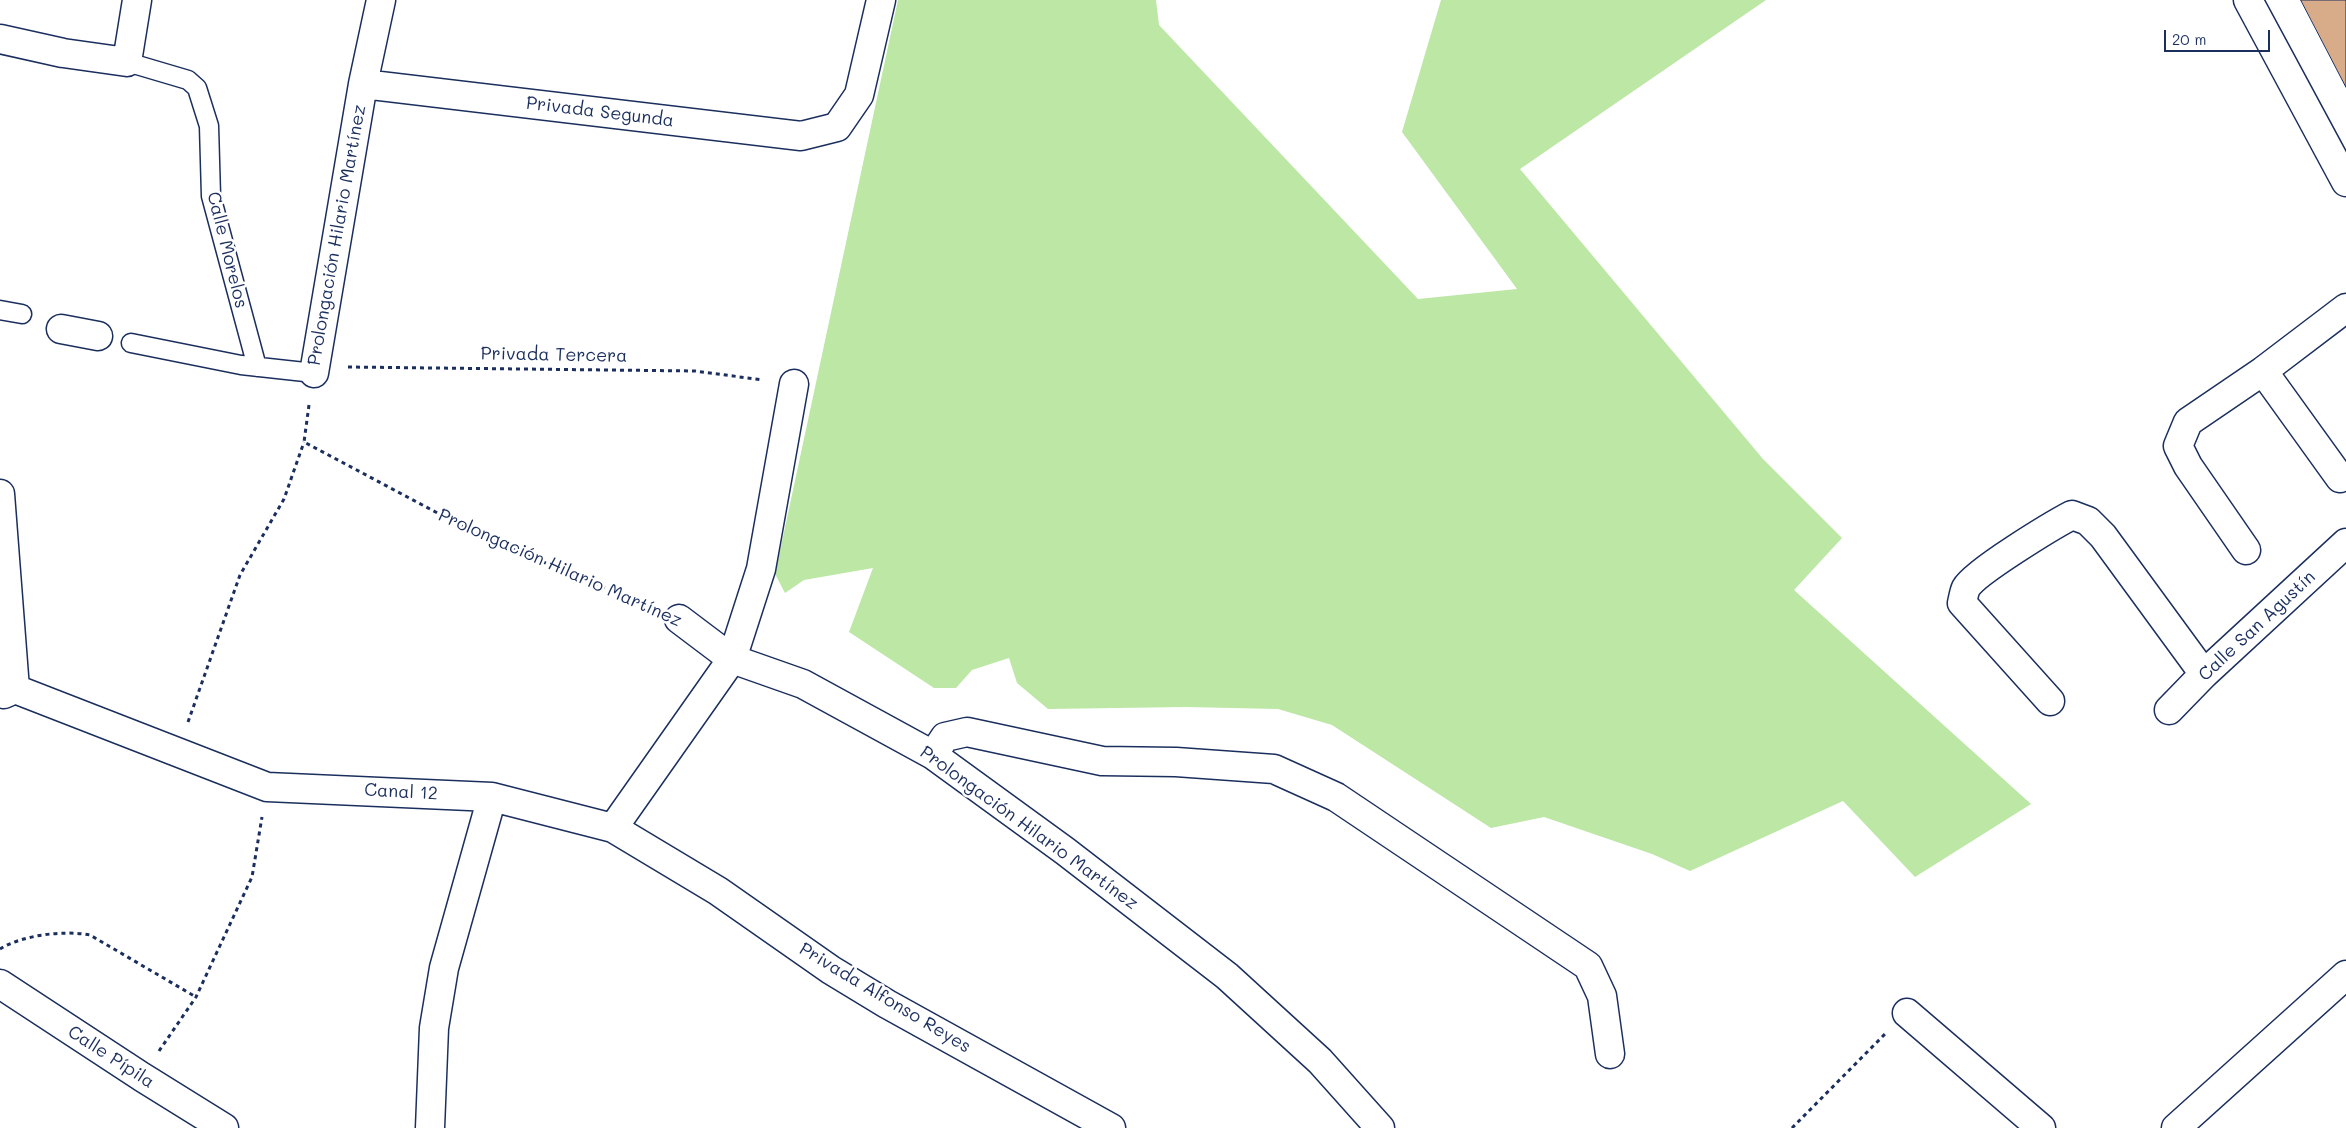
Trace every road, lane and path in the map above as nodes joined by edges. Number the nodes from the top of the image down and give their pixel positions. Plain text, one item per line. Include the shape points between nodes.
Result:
1 (136, 0) edge
2 (380, 0) edge
3 (881, 0) edge
4 (2248, 0) edge
5 (0, 39) edge
6 (127, 62) junction
7 (363, 84) junction
8 (2346, 182) edge
9 (2346, 308) edge
10 (0, 310) edge
11 (22, 314) dead end
12 (61, 329) dead end
13 (98, 336) dead end
14 (130, 344) dead end
15 (258, 367) junction
16 (2263, 370) junction
17 (314, 374) junction
18 (794, 384) joint
19 (304, 442) junction
20 (2340, 478) dead end
21 (0, 494) edge
22 (2346, 543) edge
23 (2246, 550) dead end
24 (680, 619) joint
25 (732, 660) junction
26 (2204, 674) junction
27 (5, 688) edge
28 (2050, 701) dead end
29 (2169, 710) dead end
30 (178, 751) junction
31 (933, 755) junction
32 (267, 787) junction
33 (492, 797) junction
34 (613, 828) junction
35 (0, 949) edge
36 (2346, 975) edge
37 (0, 984) edge
38 (196, 997) junction
39 (1907, 1013) joint
40 (1610, 1054) dead end
41 (142, 1077) junction
42 (224, 1128) edge
43 (430, 1128) edge
44 (1111, 1128) edge
45 (1380, 1128) edge
46 (1792, 1128) edge
47 (2042, 1128) edge
48 (2176, 1128) edge

1 - 6 street
2 - 7 street, Prolongación Hilario Martínez
3 - 7 street, Privada Segunda via 859,95 837,127 800,136
4 - 8 street
5 - 6 street via 63,53
6 - 15 lane, Calle Morelos via 188,80 197,88 209,126 210,196
7 - 17 street, Prolongación Hilario Martínez
9 - 16 street
10 - 11 lane
12 - 13 street
14 - 15 lane
15 - 17 lane
16 - 20 street
16 - 23 street via 2188,422 2178,446 2188,466
17 - 18 path, Privada Tercera via 344,367 695,370
17 - 19 path, Prolongación Hilario Martínez
18 - 25 street via 760,569
19 - 24 path, Prolongación Hilario Martínez via 477,534
19 - 30 path via 284,499 240,575
21 - 27 street
22 - 26 street, Calle San Agustín
24 - 25 street, Prolongación Hilario Martínez
25 - 31 street, Prolongación Hilario Martínez via 803,684
25 - 34 street
26 - 28 street via 2103,536 2088,521 2072,515 1986,571 1966,588 1962,603
26 - 29 street, Calle San Agustín
27 - 30 street, Canal 12
30 - 32 street, Canal 12
31 - 40 street via 945,737 967,732 1102,761 1274,769 1336,797 1588,966 1602,996
31 - 45 street, Prolongación Hilario Martínez via 1065,851 1227,976 1320,1062
32 - 33 street, Canal 12
32 - 38 path via 252,877
33 - 34 street, Canal 12
33 - 43 street via 443,977 434,1028
34 - 44 street, Privada Alfonso Reyes via 718,891 879,999
35 - 38 path via 13,941 73,931 90,935
36 - 48 street
37 - 41 street, Calle Pípila
38 - 41 path
39 - 46 path
39 - 47 street
41 - 42 street, Calle Pípila

